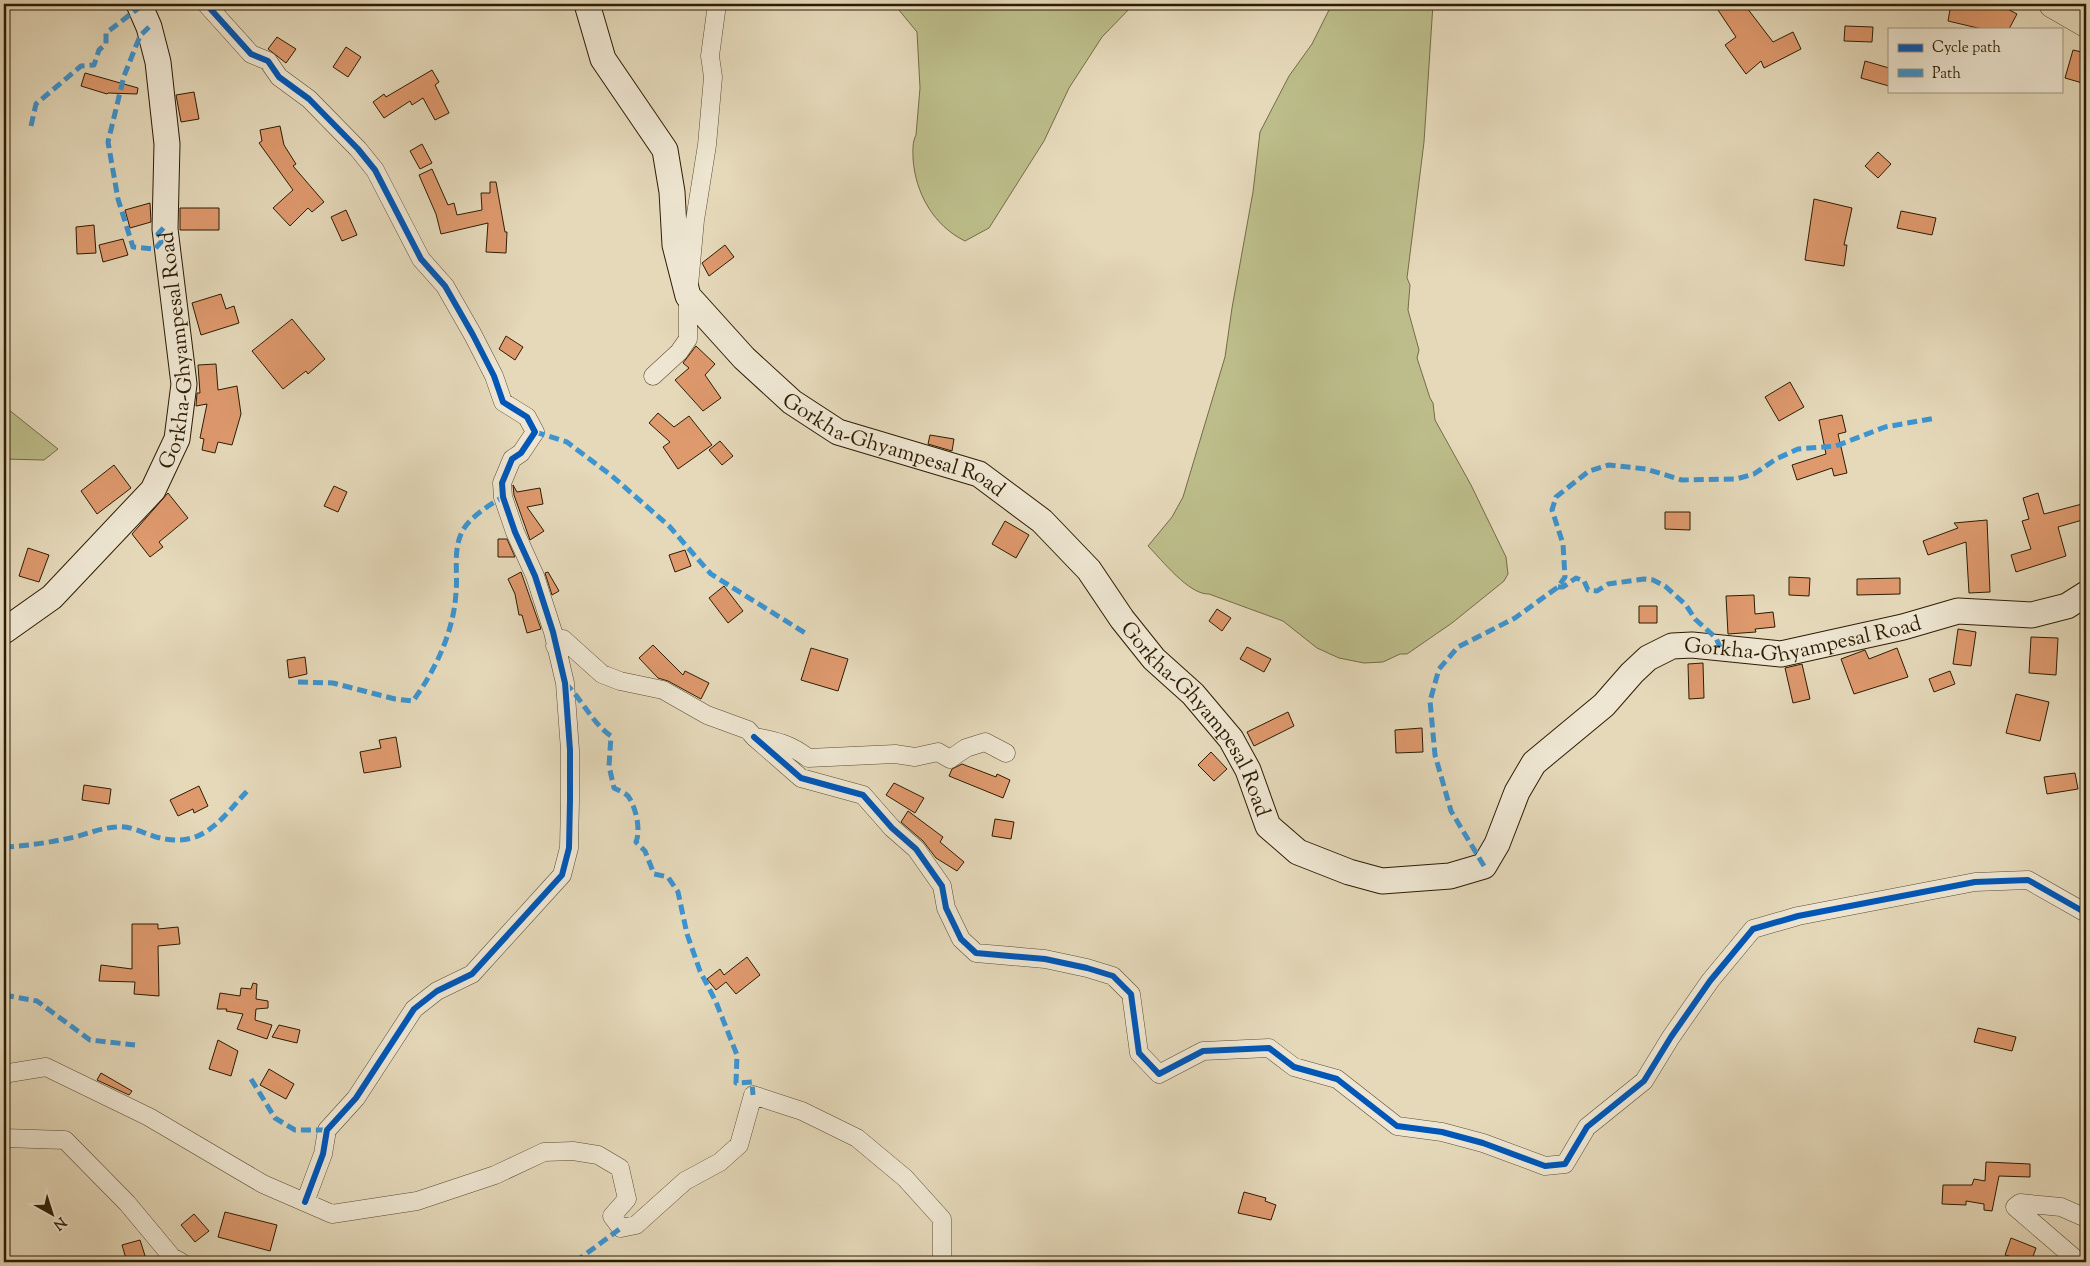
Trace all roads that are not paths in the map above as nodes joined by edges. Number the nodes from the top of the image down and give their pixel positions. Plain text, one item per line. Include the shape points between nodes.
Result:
1 (139, 4) edge
2 (206, 4) edge
3 (587, 4) edge
4 (717, 4) edge
5 (2053, 4) edge
6 (2086, 22) edge
7 (688, 296) junction
8 (653, 376) dead end
9 (2086, 594) edge
10 (4, 631) edge
11 (555, 646) junction
12 (754, 737) junction
13 (1006, 753) dead end
14 (2086, 913) edge
15 (4, 1076) edge
16 (4, 1138) edge
17 (305, 1202) junction
18 (2086, 1218) edge
19 (181, 1262) edge
20 (942, 1262) edge
21 (2079, 1262) edge

1 - 10 main road, Gorkha-Ghyampesal Road via 149,26 158,62 166,144 166,230 184,384 177,438 153,490 52,597
2 - 11 street via 251,54 268,61 279,77 309,99 375,170 421,259 450,294 494,376 503,402 527,417 535,432 521,453 512,458 502,483 503,497 535,576
3 - 7 main road, Gorkha-Ghyampesal Road via 603,59 665,150 672,192 675,245
4 - 7 street via 710,56 713,77 707,145 695,220
5 - 6 main road
7 - 8 street via 688,339
7 - 9 main road, Gorkha-Ghyampesal Road via 744,358 792,402 838,432 979,474 1042,521 1089,570 1122,620 1154,659 1193,694 1231,739 1248,770 1268,826 1298,852 1382,881 1450,876 1484,866 1497,844 1517,792 1534,763 1604,705 1632,673 1661,650 1692,645 1781,654 1903,627 1958,611 2032,615 2067,606
11 - 12 street via 563,639 602,674 663,690 707,716 748,730
11 - 17 street via 565,683 570,750 569,848 562,875 472,974 437,991 414,1009 356,1098 327,1130 323,1154
12 - 13 street via 797,749 808,758 895,754 915,758 938,752 950,759 966,748 985,742
12 - 14 street via 801,778 863,795 892,828 916,848 942,886 946,908 961,939 976,952 1045,959 1113,976 1131,994 1139,1053 1158,1074 1203,1051 1269,1048 1294,1067 1337,1079 1397,1126 1442,1132 1545,1166 1565,1164 1587,1128 1644,1081 1704,989 1752,929 1798,916 1975,882 2028,880
15 - 17 street via 46,1067 148,1117 264,1184
16 - 19 street via 65,1140 127,1203 172,1257
17 - 20 street via 332,1214 417,1201 495,1176 544,1152 573,1150 598,1155 620,1168 627,1199 612,1216 621,1228 636,1225 685,1180 720,1162 739,1145 753,1095 802,1111 857,1138 905,1178 942,1219
18 - 21 street via 2061,1207 2020,1203 2015,1207

